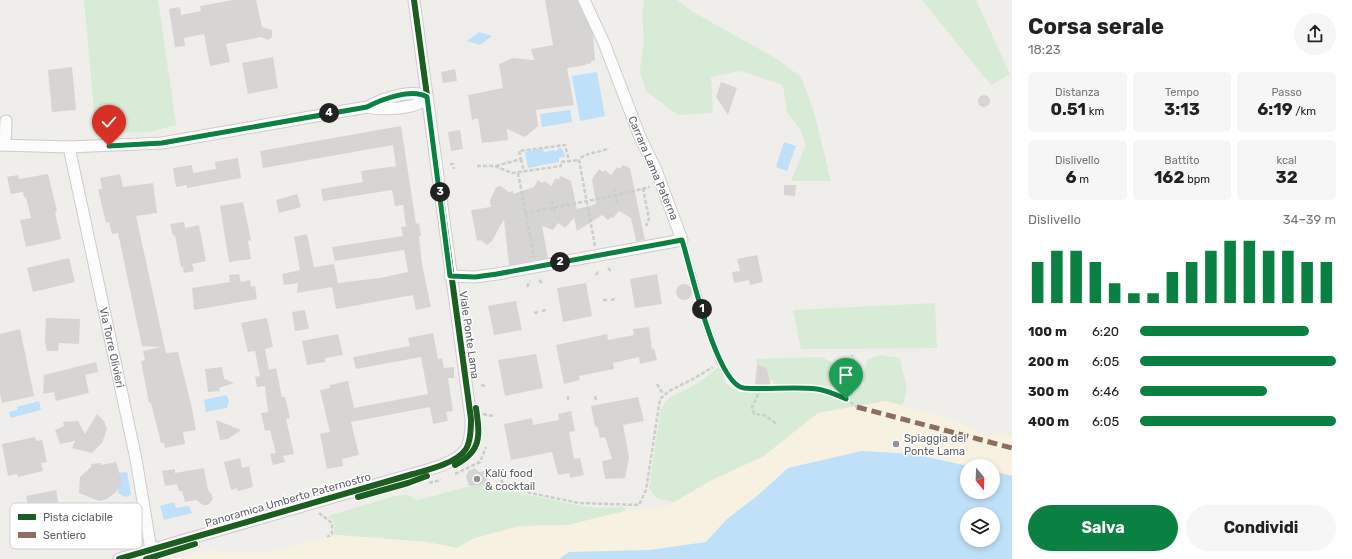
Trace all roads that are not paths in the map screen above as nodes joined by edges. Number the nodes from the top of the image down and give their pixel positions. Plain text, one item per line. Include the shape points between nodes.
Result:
1 (414, 0) edge
2 (584, 0) edge
3 (427, 97) junction
4 (6, 121) dead end
5 (3, 145) edge
6 (69, 147) junction
7 (682, 240) junction
8 (450, 276) junction
9 (720, 362) road end
10 (460, 455) joint
11 (151, 550) junction
12 (119, 559) edge

1 - 3 street, Viale Ponte Lama
2 - 7 street, Carrara Lama Paterna via 656,170
3 - 6 street via 420,104 404,107 367,107 162,143
3 - 8 street, Viale Ponte Lama
4 - 5 street
5 - 6 street
6 - 11 street, Via Torre Olivieri via 136,460
7 - 8 street via 497,274 475,277
7 - 9 lane, Carrara Lama Paterna via 707,328
8 - 10 street, Viale Ponte Lama via 471,419 469,442
10 - 11 street, Panoramica Umberto Paternostro via 444,464 413,474
11 - 12 street, Panoramica Umberto Paternostro

